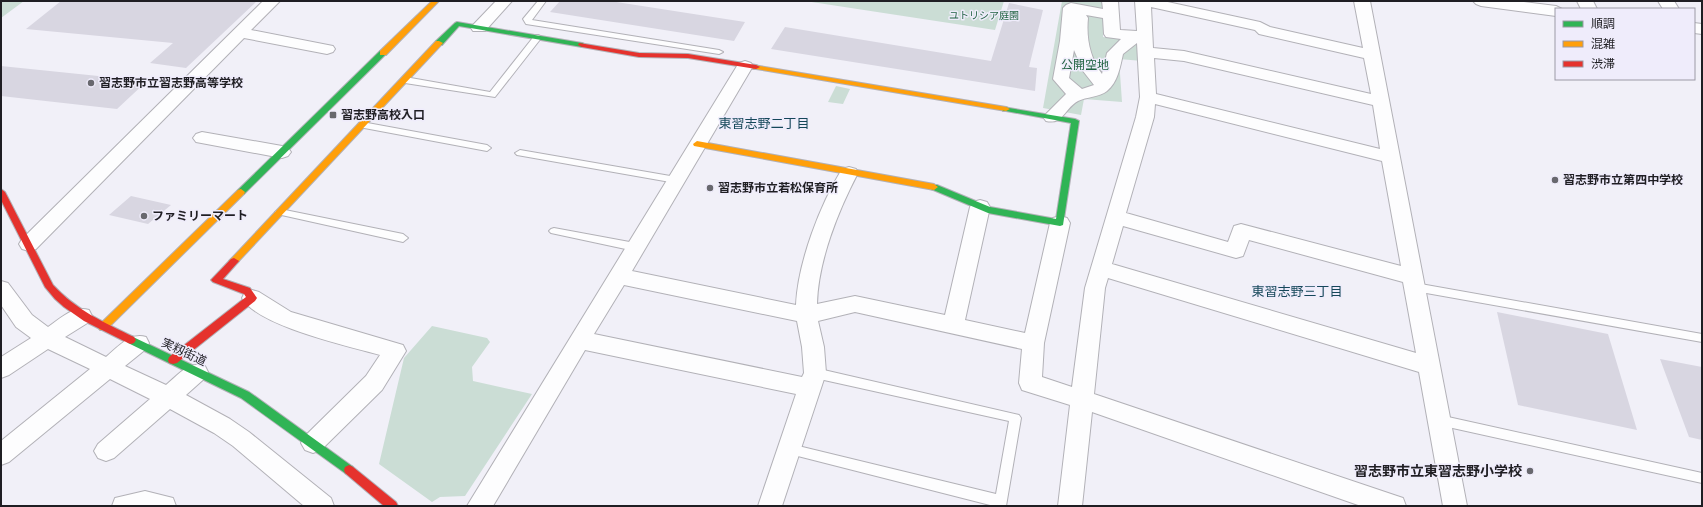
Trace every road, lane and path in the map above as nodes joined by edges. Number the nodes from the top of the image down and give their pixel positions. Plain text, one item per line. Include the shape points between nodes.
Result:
1 (272, 1) edge
2 (436, 1) edge
3 (504, 1) edge
4 (542, 1) edge
5 (1143, 1) edge
6 (1362, 1) edge
7 (1481, 1) edge
8 (1110, 8) edge
9 (1082, 10) junction
10 (1555, 11) edge
11 (479, 28) junction
12 (240, 33) junction
13 (538, 37) junction
14 (327, 49) dead end
15 (719, 52) dead end
16 (1147, 52) junction
17 (1372, 55) junction
18 (745, 66) junction
19 (405, 80) junction
20 (1103, 85) junction
21 (1082, 95) junction
22 (1148, 97) junction
23 (1381, 102) junction
24 (1052, 117) junction
25 (362, 125) junction
26 (202, 138) dead end
27 (697, 144) junction
28 (487, 148) dead end
29 (282, 152) junction
30 (520, 153) dead end
31 (1390, 157) junction
32 (850, 173) junction
33 (676, 180) junction
34 (1, 192) edge
35 (980, 207) junction
36 (280, 212) junction
37 (1116, 217) junction
38 (1060, 223) junction
39 (554, 231) dead end
40 (403, 238) dead end
41 (29, 244) junction
42 (635, 247) junction
43 (1101, 268) junction
44 (618, 276) junction
45 (1414, 282) junction
46 (1, 289) edge
47 (252, 298) junction
48 (81, 316) junction
49 (806, 316) junction
50 (953, 325) junction
51 (103, 327) junction
52 (1702, 338) edge
53 (48, 339) junction
54 (579, 340) junction
55 (138, 343) junction
56 (1033, 343) junction
57 (173, 360) junction
58 (1429, 366) junction
59 (108, 368) junction
60 (1, 369) edge
61 (197, 372) junction
62 (813, 381) junction
63 (168, 397) junction
64 (1082, 399) junction
65 (1439, 420) junction
66 (313, 443) junction
67 (790, 449) junction
68 (106, 451) dead end
69 (1, 455) edge
70 (1702, 478) edge
71 (1000, 503) edge
72 (124, 506) edge
73 (164, 506) edge
74 (322, 506) edge
75 (392, 506) edge
76 (479, 506) edge
77 (770, 506) edge
78 (1070, 506) edge
79 (1394, 506) edge
80 (1455, 506) edge

1 - 12 street
2 - 29 street
3 - 11 street
4 - 15 lane via 527,19 529,22
5 - 16 street
5 - 17 street
6 - 17 street
7 - 10 street
8 - 9 street
8 - 20 street via 1112,34 1138,36 1115,53 1111,74
9 - 20 street via 1079,38 1092,71
9 - 21 street via 1071,8 1061,76 1068,87
11 - 13 street
11 - 19 street via 457,24
12 - 14 street
12 - 41 street
13 - 18 street via 639,55 688,56
13 - 19 lane via 492,95
16 - 22 street
16 - 23 street via 1184,56
17 - 23 street
18 - 24 street
18 - 27 street
19 - 25 street
20 - 21 street via 1097,91
21 - 24 street via 1071,98
22 - 31 street
22 - 37 street via 1145,117
23 - 31 street
24 - 38 street via 1075,121
25 - 28 lane
25 - 36 street
26 - 29 street
27 - 32 street
27 - 33 street
29 - 51 street
30 - 33 lane
31 - 45 street
32 - 35 street via 937,188
32 - 49 street via 838,193 823,230 807,288
33 - 42 street
34 - 41 street, 実籾街道
35 - 38 street
35 - 50 street
36 - 40 lane
36 - 47 street via 216,280 247,291
37 - 43 street
37 - 45 street via 1236,251 1241,231
38 - 56 street
39 - 42 lane
41 - 48 street, 実籾街道 via 50,287 61,302
42 - 44 street
43 - 58 street
43 - 64 street via 1095,288
44 - 49 street
44 - 54 street
45 - 52 lane
45 - 58 street
46 - 53 street via 24,321
47 - 57 street
47 - 66 street via 284,318 395,351 374,383
48 - 51 street, 実籾街道
48 - 53 street
49 - 50 street via 855,304
49 - 62 street via 813,347
50 - 56 street
51 - 55 street, 実籾街道
53 - 59 street
53 - 60 street
54 - 62 street
54 - 76 street
55 - 57 street, 実籾街道
55 - 59 street
56 - 64 street via 1030,383
57 - 61 street, 実籾街道
58 - 65 street
59 - 63 street
59 - 69 street
61 - 63 street
61 - 66 street, 実籾街道 via 245,395
62 - 67 street
62 - 71 lane via 1015,418
63 - 68 street
63 - 74 street via 241,439
64 - 78 street
64 - 79 street
65 - 70 lane
65 - 80 street
66 - 75 street, 実籾街道
67 - 71 lane
67 - 77 street
72 - 73 street via 145,502

